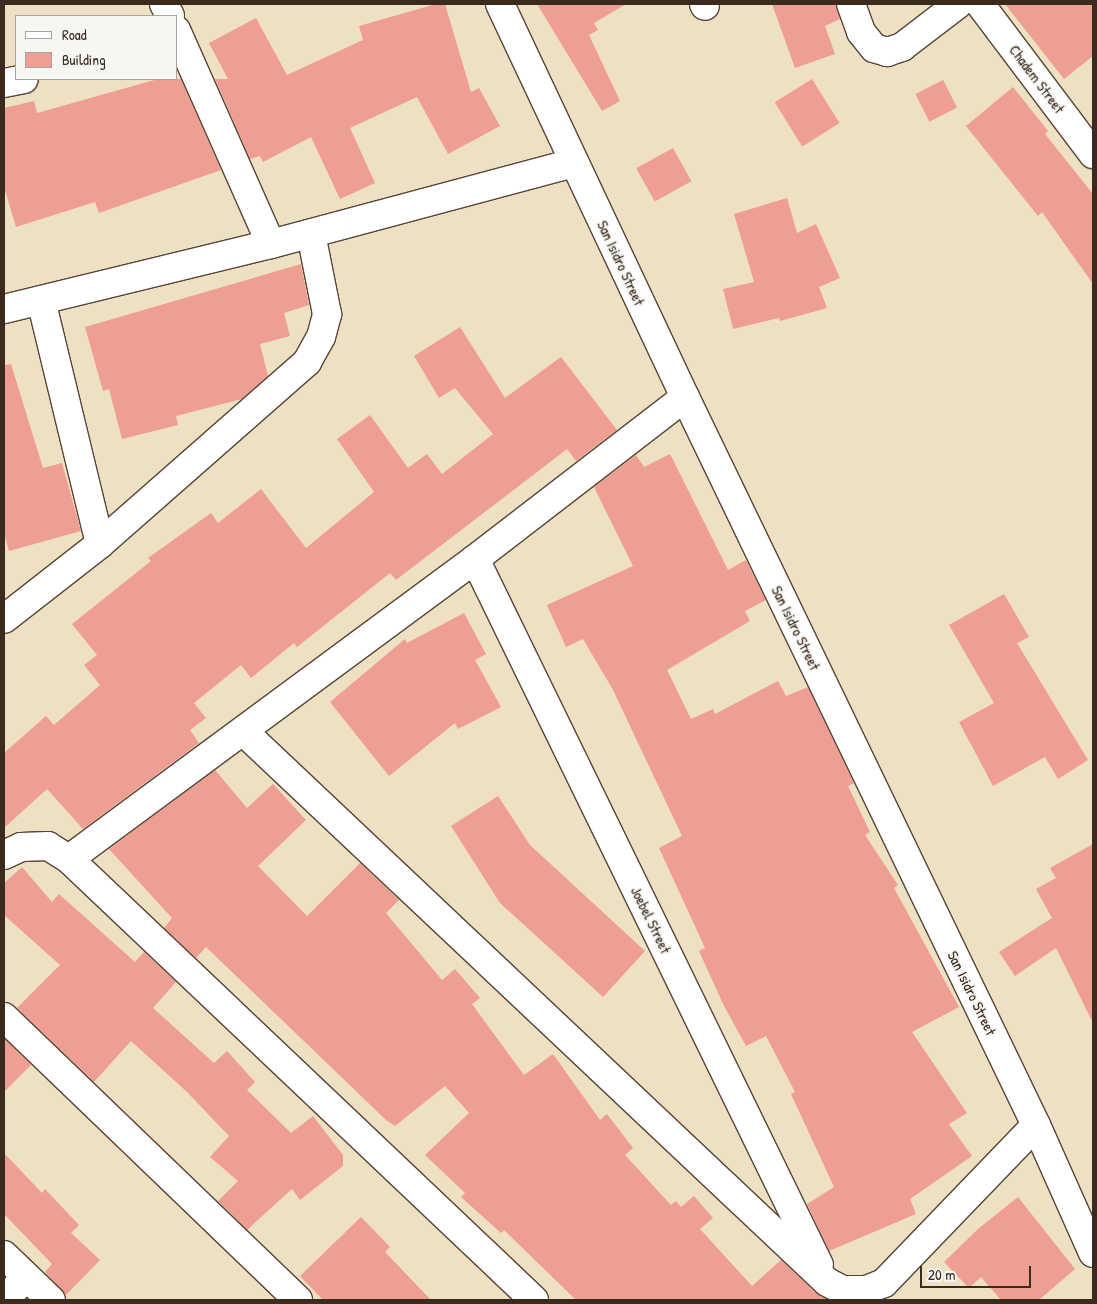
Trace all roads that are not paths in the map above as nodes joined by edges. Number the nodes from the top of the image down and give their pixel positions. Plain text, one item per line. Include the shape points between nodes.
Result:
1 (500, 4) edge
2 (851, 4) edge
3 (958, 4) edge
4 (980, 4) edge
5 (178, 40) edge
6 (19, 80) edge
7 (4, 83) edge
8 (1093, 154) edge
9 (573, 163) junction
10 (311, 234) junction
11 (271, 244) junction
12 (41, 300) junction
13 (4, 309) edge
14 (684, 397) junction
15 (100, 544) junction
16 (475, 559) junction
17 (4, 619) edge
18 (244, 732) junction
19 (4, 855) edge
20 (69, 859) junction
21 (4, 1017) edge
22 (1036, 1125) junction
23 (1093, 1253) edge
24 (4, 1255) edge
25 (26, 1277) junction
26 (827, 1282) junction
27 (4, 1300) edge
28 (51, 1300) edge
29 (298, 1300) edge
30 (534, 1300) edge

1 - 9 street, San Isidro Street
2 - 3 street via 861,32 874,48 887,52 902,47
4 - 8 street, Chadem Street
5 - 11 street
6 - 7 street
9 - 10 street
9 - 14 street, San Isidro Street
10 - 11 street
10 - 15 street via 327,314 321,337 307,362
11 - 12 street
12 - 13 street
12 - 15 street
14 - 16 street
14 - 22 street, San Isidro Street
15 - 17 street
16 - 18 street
16 - 26 street, Joebel Street
18 - 20 street
18 - 26 street
19 - 20 street via 21,847 48,846
20 - 30 street
21 - 29 street
22 - 23 street, San Isidro Street
22 - 26 street via 884,1283 866,1290 843,1290
24 - 25 street
25 - 27 street
25 - 28 street

